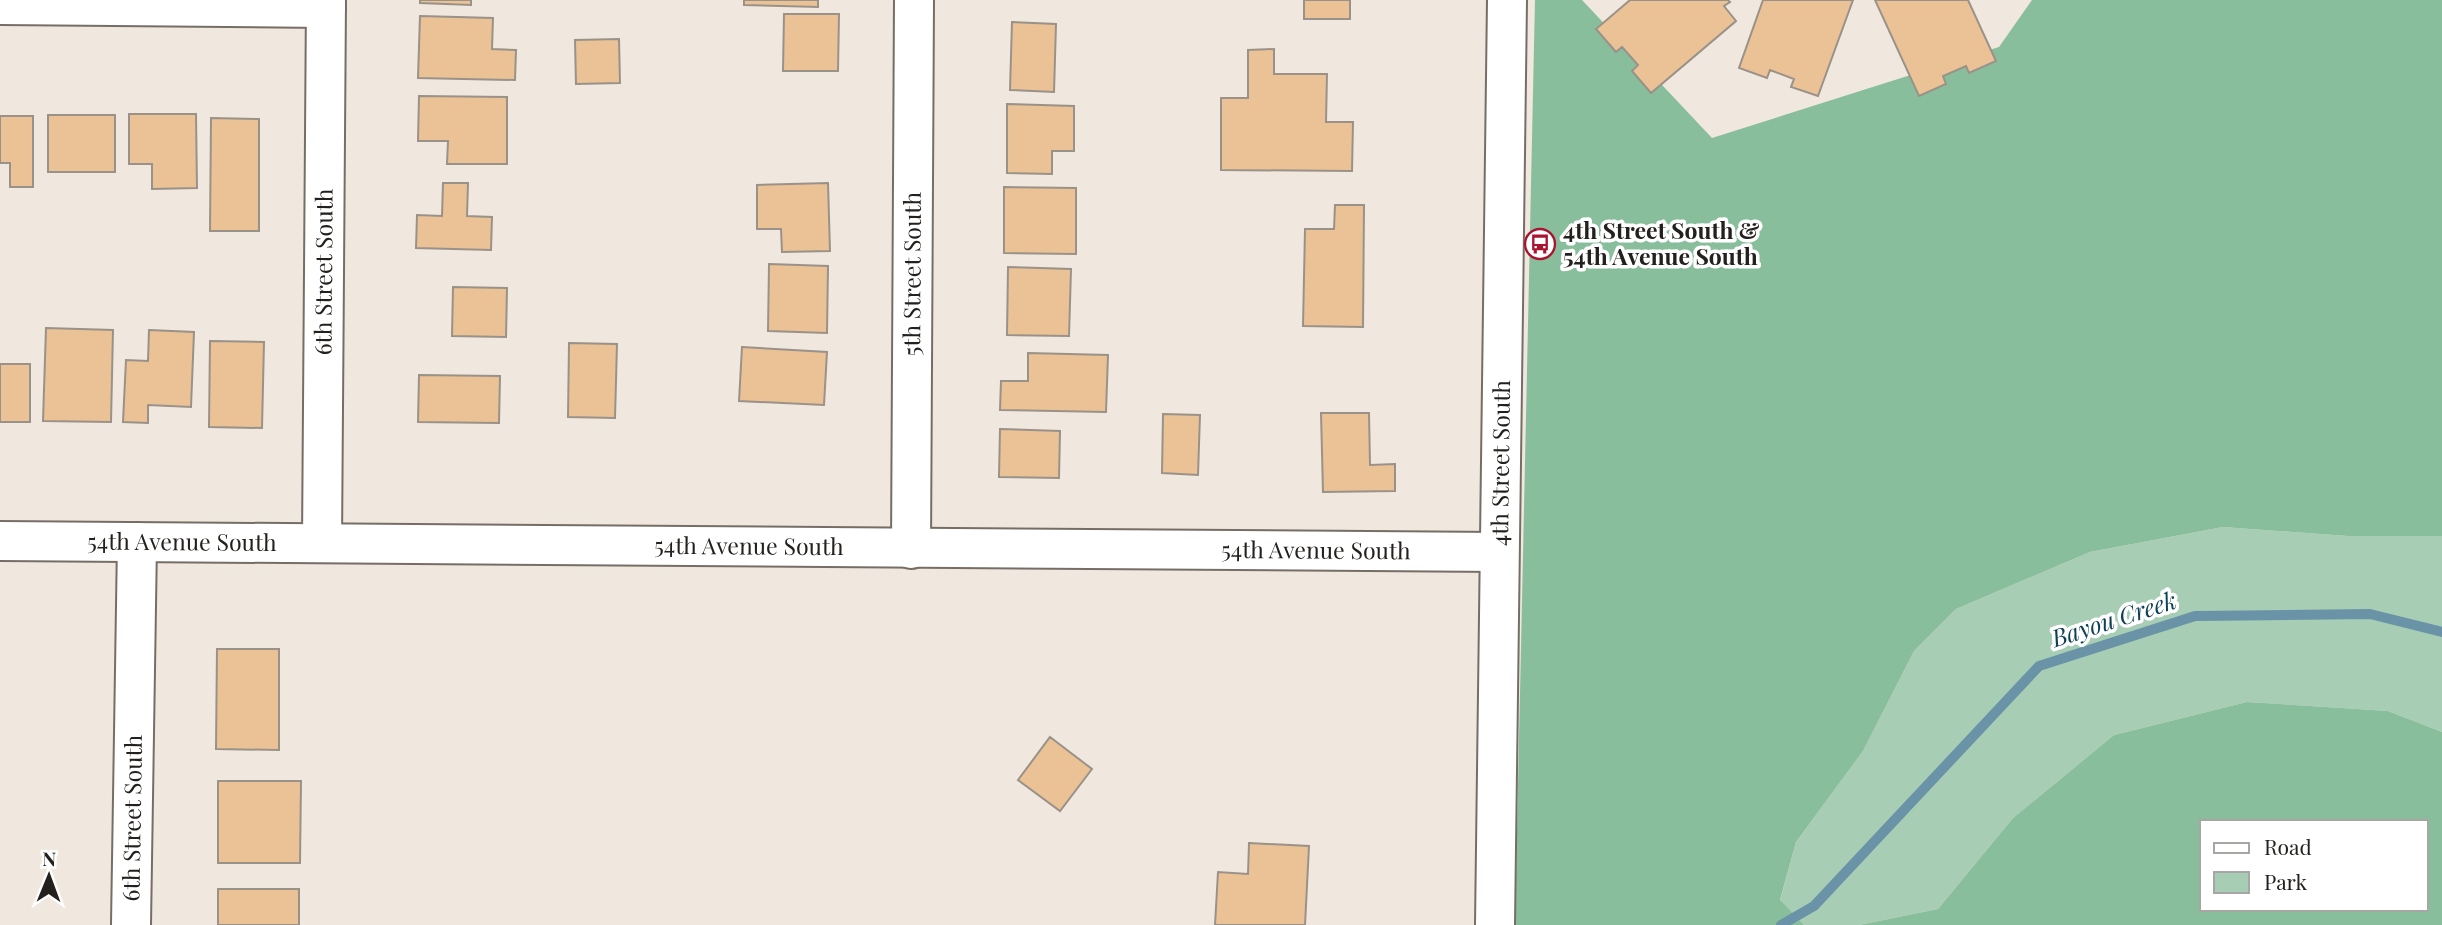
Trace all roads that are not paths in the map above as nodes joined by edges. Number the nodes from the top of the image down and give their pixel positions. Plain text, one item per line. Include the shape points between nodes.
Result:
1 (914, 0) edge
2 (1507, 0) edge
3 (326, 4) edge
4 (0, 5) edge
5 (0, 541) edge
6 (137, 542) junction
7 (322, 543) junction
8 (911, 549) junction
9 (1499, 552) junction
10 (131, 925) edge
11 (1495, 925) edge

1 - 8 street, 5th Street South
2 - 9 street, 4th Street South
3 - 4 street
3 - 7 street, 6th Street South
5 - 6 street, 54th Avenue South
6 - 7 street, 54th Avenue South
6 - 10 street, 6th Street South
7 - 8 street, 54th Avenue South
8 - 9 street, 54th Avenue South
9 - 11 street, 4th Street South

